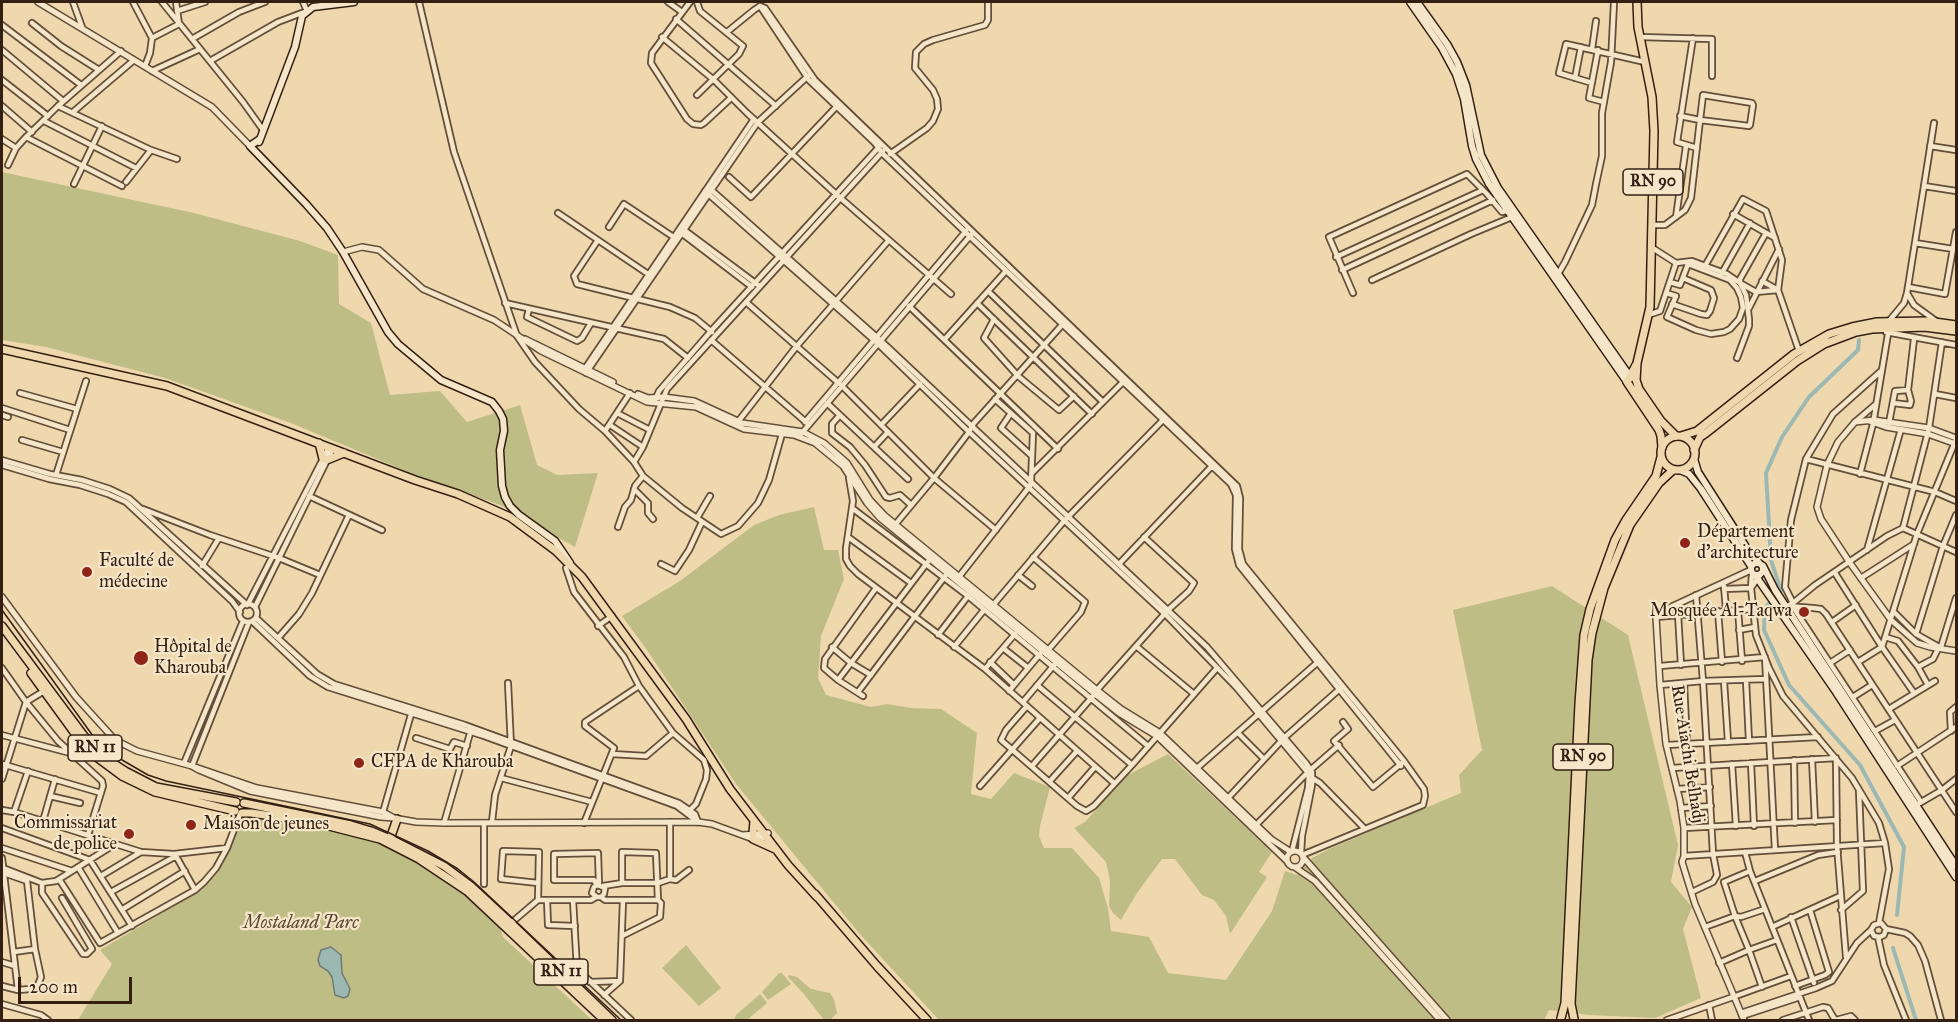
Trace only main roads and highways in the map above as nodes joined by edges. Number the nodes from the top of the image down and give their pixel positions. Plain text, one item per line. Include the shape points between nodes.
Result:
1 (354, 2) edge
2 (1410, 2) edge
3 (1417, 2) edge
4 (1637, 2) edge
5 (260, 139) junction
6 (259, 154) junction
7 (1511, 213) junction
8 (1956, 325) edge
9 (1956, 332) edge
10 (2, 349) edge
11 (1637, 363) junction
12 (1629, 379) junction
13 (1639, 389) junction
14 (1678, 436) junction
15 (320, 443) junction
16 (1662, 447) junction
17 (1694, 450) junction
18 (345, 453) junction
19 (1661, 457) junction
20 (1694, 459) junction
21 (1676, 470) junction
22 (569, 567) junction
23 (1756, 571) junction
24 (1788, 607) junction
25 (2, 626) edge
26 (2, 632) edge
27 (724, 778) junction
28 (240, 803) junction
29 (238, 814) junction
30 (396, 818) road end
31 (753, 818) junction
32 (766, 833) junction
33 (390, 839) junction
34 (776, 850) junction
35 (1956, 866) edge
36 (1956, 877) edge
37 (817, 897) junction
38 (604, 1020) edge
39 (612, 1020) edge
40 (927, 1020) edge
41 (1560, 1020) edge
42 (1575, 1020) edge

1 - 5 main road via 320,5 307,11
2 - 7 main road via 1456,74 1476,159
3 - 7 main road via 1457,62 1484,163
4 - 11 main road, RN 90 via 1652,97 1650,307
5 - 6 main road
5 - 6 main road via 250,146
6 - 22 main road via 327,228 398,344 441,380 492,402 499,411 504,431 500,450 505,496 519,515 555,541
7 - 12 main road
8 - 14 main road via 1889,321 1829,334 1799,351 1697,431
9 - 17 main road via 1923,327 1880,328 1856,332 1810,352 1700,437
10 - 15 main road via 167,386
11 - 12 main road, RN 90
11 - 13 main road, RN 90
12 - 13 main road
12 - 16 main road via 1659,430
13 - 14 main road via 1661,422
14 - 16 main road
14 - 17 main road via 1690,441
15 - 18 main road
15 - 18 main road via 325,460
16 - 19 main road
17 - 20 main road
18 - 22 main road via 494,508 525,527
19 - 21 main road via 1667,467
19 - 41 main road, RN 90 via 1656,476 1615,540 1584,635 1565,1003
20 - 21 main road
20 - 23 main road
21 - 23 main road via 1689,474 1701,489
21 - 42 main road, RN 90 via 1663,478 1630,525 1604,588 1592,633 1571,1004
22 - 27 main road via 612,616
23 - 24 main road
23 - 24 main road
24 - 35 main road
24 - 36 main road
25 - 28 main road, RN 11 via 77,728 111,762 156,787
26 - 29 main road, RN 11 via 92,753 122,777 155,792
27 - 31 main road
27 - 32 main road
28 - 29 main road via 234,806
28 - 33 main road, RN 11 via 351,825
29 - 38 main road, RN 11 via 350,830 380,839 426,863 468,891
30 - 33 main road
31 - 32 main road
31 - 34 main road via 753,836
32 - 34 main road
32 - 37 main road
33 - 39 main road, RN 11 via 444,866 471,886
34 - 37 main road
37 - 40 main road
41 - 42 main road via 1567,1016

